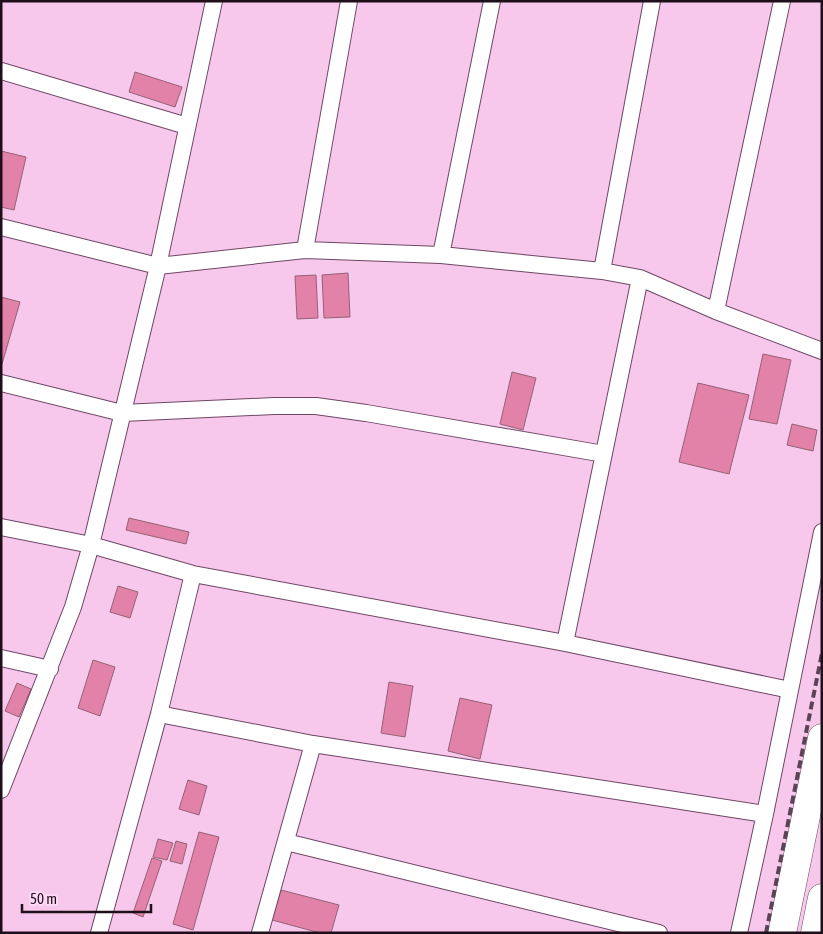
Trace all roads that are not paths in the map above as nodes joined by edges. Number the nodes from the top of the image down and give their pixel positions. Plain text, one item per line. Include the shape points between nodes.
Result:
1 (214, 1) edge
2 (349, 1) edge
3 (492, 1) edge
4 (652, 1) edge
5 (782, 1) edge
6 (1, 71) edge
7 (187, 126) junction
8 (1, 227) edge
9 (305, 250) junction
10 (442, 255) junction
11 (158, 266) junction
12 (602, 271) junction
13 (640, 278) junction
14 (716, 312) junction
15 (822, 351) edge
16 (1, 383) edge
17 (122, 413) junction
18 (604, 454) junction
19 (1, 526) edge
20 (822, 532) edge
21 (91, 545) junction
22 (193, 574) junction
23 (565, 643) junction
24 (1, 658) edge
25 (50, 669) junction
26 (790, 690) junction
27 (159, 714) junction
28 (822, 738) edge
29 (313, 744) junction
30 (1, 790) edge
31 (765, 814) junction
32 (286, 842) junction
33 (822, 898) edge
34 (100, 932) edge
35 (260, 933) edge
36 (658, 933) edge
37 (739, 933) edge
38 (782, 933) edge
39 (815, 933) edge

1 - 7 street
2 - 9 street
3 - 10 street
4 - 12 street
5 - 14 street
6 - 7 street
7 - 11 street
8 - 11 street
9 - 10 street
9 - 11 street
10 - 12 street
11 - 17 street
12 - 13 street
13 - 14 street
13 - 18 street
14 - 15 street
16 - 17 street
17 - 18 street via 316,406
17 - 21 street
18 - 23 street
19 - 21 street
20 - 26 street
21 - 22 street
21 - 25 street
22 - 23 street
22 - 27 street
23 - 26 street
24 - 25 street
25 - 30 street
26 - 31 street
27 - 29 street
27 - 34 street
28 - 38 highway
29 - 31 street
29 - 32 street
31 - 37 street
32 - 35 street
32 - 36 street
33 - 39 highway

